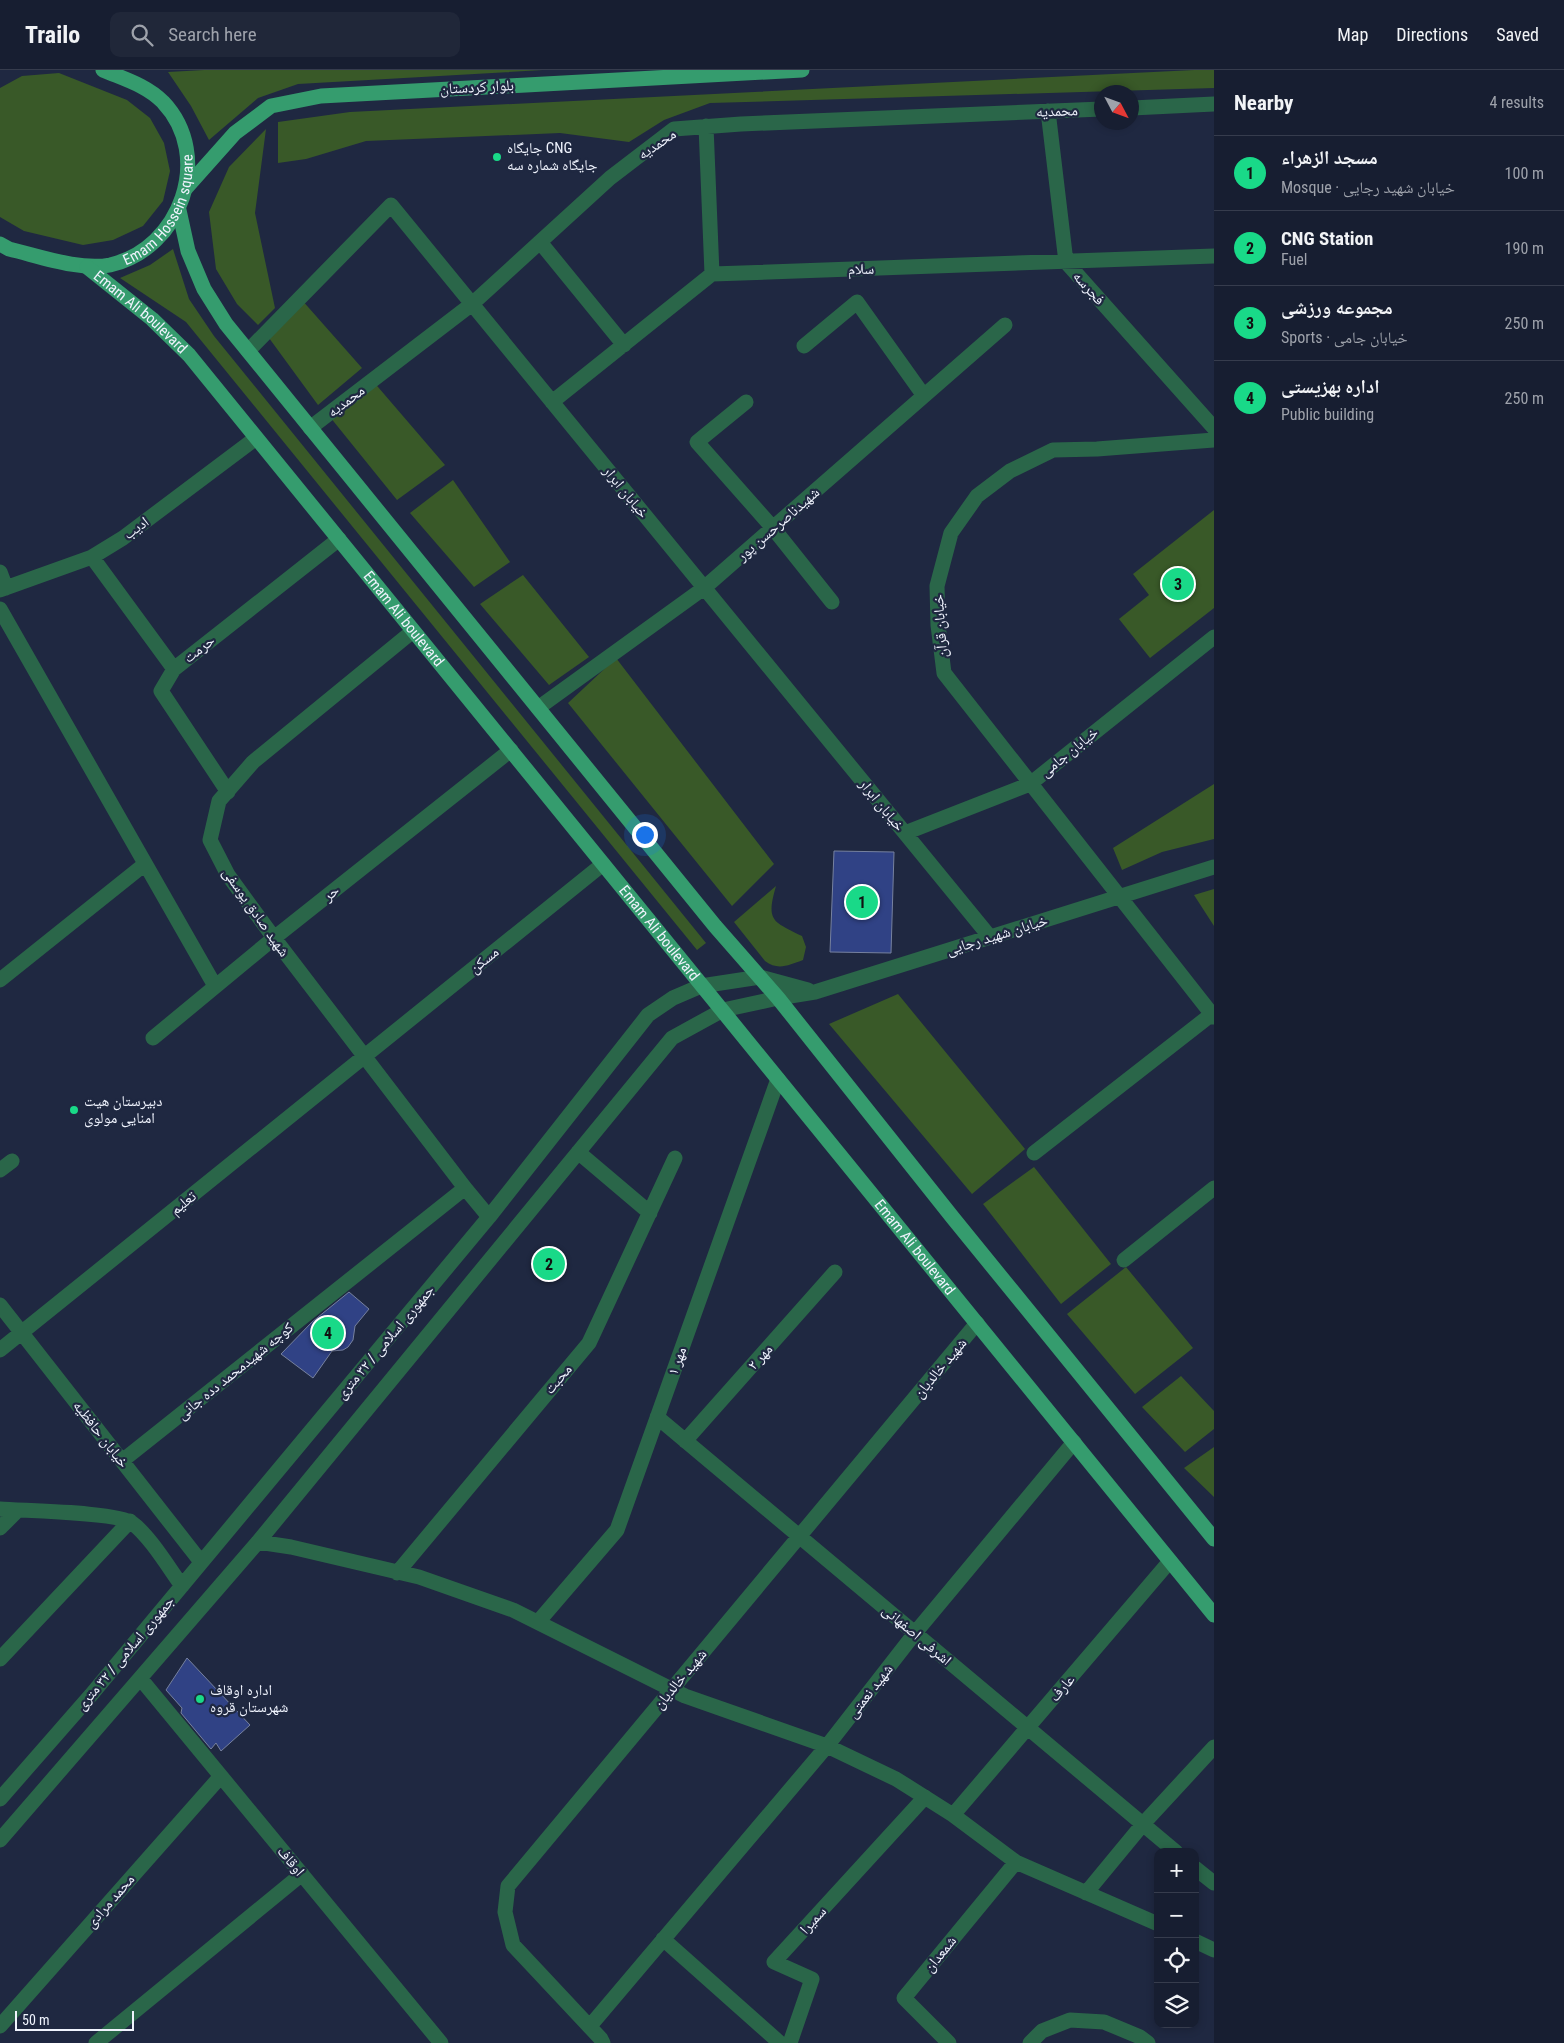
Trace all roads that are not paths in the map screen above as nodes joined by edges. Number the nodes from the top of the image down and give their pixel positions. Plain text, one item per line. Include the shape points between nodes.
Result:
1 (103, 70) edge
2 (802, 70) edge
3 (1214, 104) edge
4 (1139, 108) edge
5 (1094, 109) edge
6 (1048, 111) junction
7 (706, 126) junction
8 (186, 188) junction
9 (179, 210) junction
10 (540, 242) junction
11 (3, 248) edge
12 (1214, 256) edge
13 (1066, 262) junction
14 (88, 267) junction
15 (712, 274) junction
16 (472, 304) junction
17 (1005, 325) dead end
18 (624, 345) junction
19 (804, 346) dead end
20 (248, 351) junction
21 (924, 396) junction
22 (552, 402) junction
23 (746, 402) dead end
24 (310, 428) junction
25 (1214, 428) edge
26 (256, 438) junction
27 (1214, 440) edge
28 (773, 528) junction
29 (339, 539) junction
30 (92, 557) junction
31 (0, 572) edge
32 (704, 588) junction
33 (3, 589) edge
34 (832, 602) dead end
35 (0, 609) edge
36 (413, 631) junction
37 (1214, 637) edge
38 (174, 669) junction
39 (538, 708) junction
40 (511, 750) junction
41 (1030, 784) junction
42 (228, 792) junction
43 (905, 833) junction
44 (146, 864) junction
45 (603, 864) junction
46 (1214, 867) edge
47 (1118, 897) junction
48 (990, 937) junction
49 (274, 938) junction
50 (760, 977) junction
51 (0, 980) edge
52 (215, 986) junction
53 (701, 986) junction
54 (814, 992) junction
55 (778, 998) junction
56 (723, 1010) junction
57 (1213, 1015) edge
58 (153, 1038) dead end
59 (365, 1056) junction
60 (778, 1078) junction
61 (578, 1152) junction
62 (1034, 1153) dead end
63 (675, 1158) dead end
64 (465, 1188) junction
65 (1214, 1188) edge
66 (650, 1213) junction
67 (490, 1217) junction
68 (1124, 1260) dead end
69 (835, 1272) dead end
70 (0, 1305) edge
71 (977, 1323) junction
72 (22, 1333) junction
73 (0, 1350) edge
74 (657, 1418) junction
75 (685, 1441) junction
76 (1074, 1442) junction
77 (122, 1461) junction
78 (0, 1510) edge
79 (16, 1511) junction
80 (130, 1521) junction
81 (0, 1528) edge
82 (799, 1536) junction
83 (1214, 1539) edge
84 (258, 1542) junction
85 (1170, 1561) junction
86 (201, 1562) junction
87 (397, 1573) junction
88 (182, 1586) junction
89 (1214, 1615) edge
90 (538, 1622) junction
91 (915, 1633) junction
92 (0, 1659) edge
93 (140, 1678) junction
94 (672, 1689) junction
95 (91, 1695) junction
96 (111, 1712) junction
97 (1028, 1728) junction
98 (827, 1746) junction
99 (1214, 1747) edge
100 (221, 1776) junction
101 (925, 1797) junction
102 (0, 1799) edge
103 (953, 1815) junction
104 (1143, 1824) junction
105 (0, 1840) edge
106 (1171, 1848) edge
107 (1016, 1862) junction
108 (1199, 1871) edge
109 (302, 1874) junction
110 (1214, 1883) edge
111 (1086, 1893) junction
112 (1154, 1922) edge
113 (663, 1938) junction
114 (1199, 1943) edge
115 (1214, 1950) edge
116 (0, 2026) edge
117 (590, 2026) junction
118 (96, 2043) edge
119 (441, 2043) edge
120 (603, 2043) edge
121 (780, 2043) edge
122 (790, 2043) edge
123 (949, 2043) edge
124 (1030, 2043) edge
125 (1148, 2043) edge

1 - 8 main road, Emam Hossein square via 146,88 164,103 185,143
2 - 8 main road, بلوار کردستان via 321,96 271,106 236,133
3 - 4 street
5 - 6 street, محمدیه
6 - 7 street, محمدیه
6 - 13 street, فجرسه
7 - 10 street, محمدیه via 674,129 610,178
7 - 15 street
8 - 9 main road, Emam Hossein square
9 - 14 main road, Emam Hossein square via 151,246 132,258
9 - 20 main road via 188,250 204,289
10 - 16 street, محمدیه
10 - 18 street
11 - 14 main road, Emam Hossein square
12 - 13 street, سلام
13 - 15 street, سلام
13 - 25 street, فجرسه
14 - 26 main road, Emam Ali boulevard via 152,319 189,355
15 - 18 street
16 - 20 street, خیابان ابرار via 391,206
16 - 22 street, خیابان ابرار
16 - 24 street, محمدیه
17 - 21 street, شهیدناصرحسن پور
18 - 22 street
19 - 21 street via 858,302
20 - 24 main road
21 - 28 street, شهیدناصرحسن پور
22 - 32 street, خیابان ابرار
23 - 28 street via 697,442
24 - 39 main road
26 - 29 main road, Emam Ali boulevard
26 - 30 street, ادیب via 123,538
27 - 41 street, خیابان قرآن via 1053,450 1010,471 977,496 951,534 937,586 944,673
28 - 32 street, شهیدناصرحسن پور
28 - 34 street
29 - 36 main road, Emam Ali boulevard
29 - 38 street, حرمت
30 - 33 street, ادیب
30 - 38 street
31 - 33 street
32 - 39 street, شهیدناصرحسن پور
32 - 43 street, خیابان ابرار
35 - 44 street
36 - 40 main road, Emam Ali boulevard
36 - 42 street, شهید صادق یوسفی via 253,762
37 - 41 street, خیابان جامی
38 - 42 street, حرمت via 162,691
39 - 50 main road
40 - 45 main road, Emam Ali boulevard
40 - 49 street, حر
41 - 43 street, خیابان جامی
41 - 47 street, خیابان قرآن
42 - 49 street, شهید صادق یوسفی via 219,801 210,840 228,875
43 - 48 street, خیابان ابرار
44 - 51 street
44 - 52 street
45 - 53 main road, Emam Ali boulevard
45 - 59 street, مسکن
46 - 47 street, خیابان شهید رجایی
47 - 48 street, خیابان شهید رجایی
47 - 57 street, خیابان قرآن
48 - 54 street, خیابان شهید رجایی
49 - 52 street, حر
49 - 59 street, شهید صادق یوسفی
50 - 53 street, جمهوری اسلامی / ۳۲ متری
50 - 54 street, جمهوری اسلامی / ۳۲ متری
50 - 55 main road
52 - 58 street, حر
53 - 56 main road, Emam Ali boulevard
53 - 67 street, جمهوری اسلامی / ۳۲ متری via 673,998 648,1015
54 - 55 street, خیابان شهید رجایی
55 - 56 street, خیابان شهید رجایی
55 - 83 main road
56 - 60 main road, Emam Ali boulevard
56 - 61 street, جمهوری اسلامی / ۳۲ متری via 672,1038
57 - 62 street
59 - 64 street, شهید صادق یوسفی
59 - 72 street, تعلیم
60 - 71 main road, Emam Ali boulevard
60 - 74 street, مهر ۱
61 - 66 street
61 - 84 street, جمهوری اسلامی / ۳۲ متری
63 - 66 street, محبت
64 - 67 street, شهید صادق یوسفی
64 - 77 street, کوچه شهیدمحمد دده جانی
65 - 68 street
66 - 87 street, محبت via 589,1343
67 - 86 street, جمهوری اسلامی / ۳۲ متری
69 - 75 street, مهر ۲
70 - 72 street, خیابان حافظیه
71 - 76 main road, Emam Ali boulevard
71 - 82 street, شهید خالدیان
72 - 73 street, تعلیم
72 - 77 street, خیابان حافظیه
74 - 75 street, اشرفی اصفهانی
74 - 90 street, مهر ۱ via 618,1530
75 - 82 street, اشرفی اصفهانی
76 - 85 main road, Emam Ali boulevard
76 - 91 street, شهید نعمتی
77 - 86 street, خیابان حافظیه
78 - 79 street
79 - 80 street via 109,1516
79 - 81 street
80 - 88 street via 140,1529
80 - 92 street
82 - 91 street, اشرفی اصفهانی
82 - 94 street, شهید خالدیان
84 - 87 street
84 - 93 street, جمهوری اسلامی / ۳۲ متری
85 - 89 main road, Emam Ali boulevard
85 - 97 street, عارف
86 - 88 street, جمهوری اسلامی / ۳۲ متری
87 - 90 street via 419,1577 514,1610
88 - 95 street, جمهوری اسلامی / ۳۲ متری
90 - 94 street
91 - 97 street, اشرفی اصفهانی
91 - 98 street, شهید نعمتی
93 - 96 street, جمهوری اسلامی / ۳۲ متری
93 - 100 street, اوقاف
94 - 98 street
94 - 117 street, شهید خالدیان via 508,1886 505,1912 514,1945
95 - 96 street
95 - 102 street, جمهوری اسلامی / ۳۲ متری
96 - 105 street, جمهوری اسلامی / ۳۲ متری
97 - 103 street, عارف
97 - 104 street, اشرفی اصفهانی
98 - 101 street via 896,1778
98 - 113 street, شهید نعمتی
99 - 104 street
100 - 109 street, اوقاف
100 - 116 street, محمد مرادی
101 - 103 street
101 - 122 street, سمیرا via 774,1962 812,1979
103 - 107 street
104 - 106 street, اشرفی اصفهانی
104 - 111 street
107 - 111 street
107 - 123 street, شمعدان via 904,1998
108 - 110 street
109 - 118 street
109 - 119 street, اوقاف
111 - 112 street
113 - 117 street, شهید نعمتی
113 - 121 street
114 - 115 street
117 - 120 street, شهید خالدیان
124 - 125 street via 1042,2031 1070,2020 1104,2022

